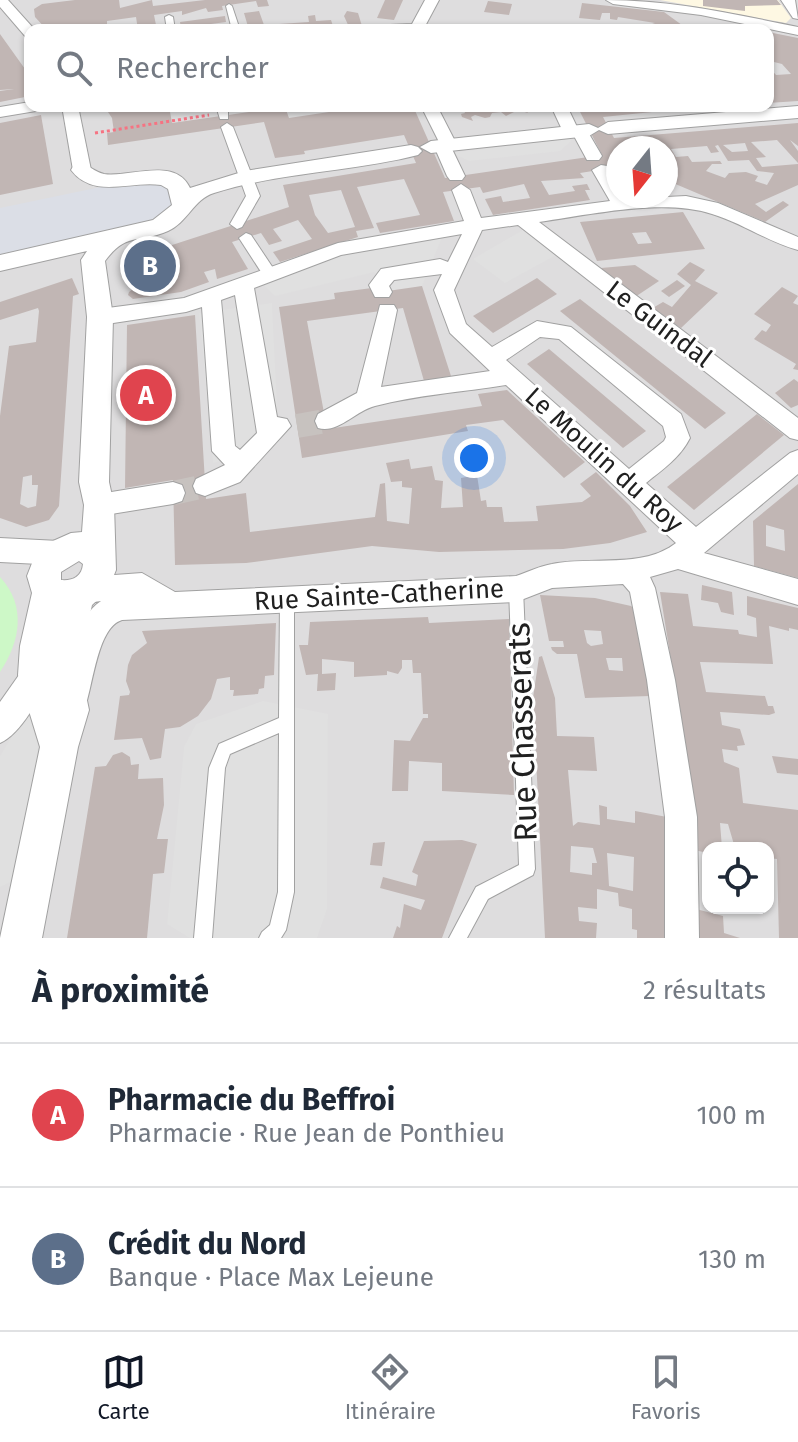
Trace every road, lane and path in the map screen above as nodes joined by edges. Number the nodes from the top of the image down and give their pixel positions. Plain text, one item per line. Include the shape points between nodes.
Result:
1 (1, 0) edge
2 (432, 0) edge
3 (613, 0) edge
4 (788, 0) edge
5 (229, 6) dead end
6 (798, 15) edge
7 (169, 17) dead end
8 (742, 19) junction
9 (170, 24) edge
10 (234, 24) edge
11 (419, 24) edge
12 (723, 24) edge
13 (765, 24) edge
14 (24, 26) edge
15 (774, 26) edge
16 (798, 31) edge
17 (24, 108) edge
18 (0, 112) edge
19 (71, 112) edge
20 (430, 112) edge
21 (566, 112) edge
22 (798, 112) edge
23 (224, 115) edge
24 (587, 130) junction
25 (76, 136) junction
26 (433, 147) junction
27 (82, 170) joint
28 (245, 178) junction
29 (606, 179) edge
30 (180, 195) junction
31 (678, 202) edge
32 (606, 207) edge
33 (521, 218) junction
34 (237, 224) dead end
35 (475, 225) junction
36 (110, 238) junction
37 (246, 238) dead end
38 (798, 244) edge
39 (68, 248) junction
40 (93, 260) junction
41 (0, 263) edge
42 (451, 270) junction
43 (270, 274) junction
44 (243, 284) junction
45 (211, 296) junction
46 (100, 317) junction
47 (491, 359) junction
48 (511, 376) junction
49 (367, 398) junction
50 (331, 413) tunnel mouth
51 (798, 431) edge
52 (798, 460) edge
53 (242, 464) junction
54 (630, 482) junction
55 (205, 486) tunnel mouth
56 (173, 493) tunnel mouth
57 (96, 494) junction
58 (0, 550) edge
59 (687, 551) junction
60 (630, 571) junction
61 (68, 573) junction
62 (516, 589) junction
63 (798, 592) edge
64 (287, 599) junction
65 (171, 605) junction
66 (36, 675) junction
67 (288, 722) junction
68 (0, 728) edge
69 (65, 729) junction
70 (15, 922) edge
71 (203, 938) edge
72 (268, 938) edge
73 (458, 938) edge
74 (682, 938) edge

1 - 14 street
2 - 11 street
3 - 8 street
4 - 6 street
5 - 10 lane
7 - 9 lane
8 - 12 street
8 - 13 street
15 - 16 street
17 - 18 street
19 - 25 street
20 - 26 street
21 - 24 street
22 - 24 street
23 - 25 path
23 - 28 street
24 - 26 street
24 - 29 street
25 - 27 street
26 - 28 street
26 - 35 street via 458,183
27 - 30 street via 107,181 150,174 170,178
28 - 30 street
28 - 34 street via 253,196
30 - 36 street via 175,217
31 - 38 street via 718,209
32 - 33 street
33 - 35 street
33 - 51 street, Le Guindal
35 - 42 street, Le Moulin du Roy
35 - 43 street via 338,249
36 - 39 street
36 - 40 street
37 - 43 street
39 - 40 street
39 - 41 street
40 - 46 street
42 - 47 street, Le Moulin du Roy via 444,290 457,328
42 - 49 street via 440,266 388,274 379,285 385,301
43 - 44 street
44 - 45 street
44 - 53 street via 285,425
45 - 46 street via 186,305
45 - 53 street via 224,451
46 - 57 street
47 - 48 street, Le Moulin du Roy
47 - 54 street via 537,329 564,332 673,421 678,438 672,448
48 - 49 street, Le Moulin du Roy
48 - 54 street, Le Moulin du Roy
49 - 50 street, Le Moulin du Roy
52 - 59 street
53 - 55 street via 224,480
54 - 59 street, Le Moulin du Roy
56 - 57 street
57 - 61 street
58 - 61 street
59 - 60 street, Rue Sainte-Catherine
59 - 63 street
60 - 62 street, Rue Sainte-Catherine via 552,576
60 - 74 street via 642,588 681,817
61 - 65 street via 142,585
61 - 66 street via 37,646
61 - 69 street via 61,662
62 - 64 street, Rue Sainte-Catherine
62 - 73 lane, Rue Chasserats via 527,869 482,893
64 - 65 street, Rue Sainte-Catherine
64 - 67 lane
65 - 69 street, Rue Sainte-Catherine via 124,607 107,612 98,622
66 - 68 street
66 - 69 street
67 - 71 lane via 224,749 217,768
67 - 72 lane via 286,892 277,930
69 - 70 street

